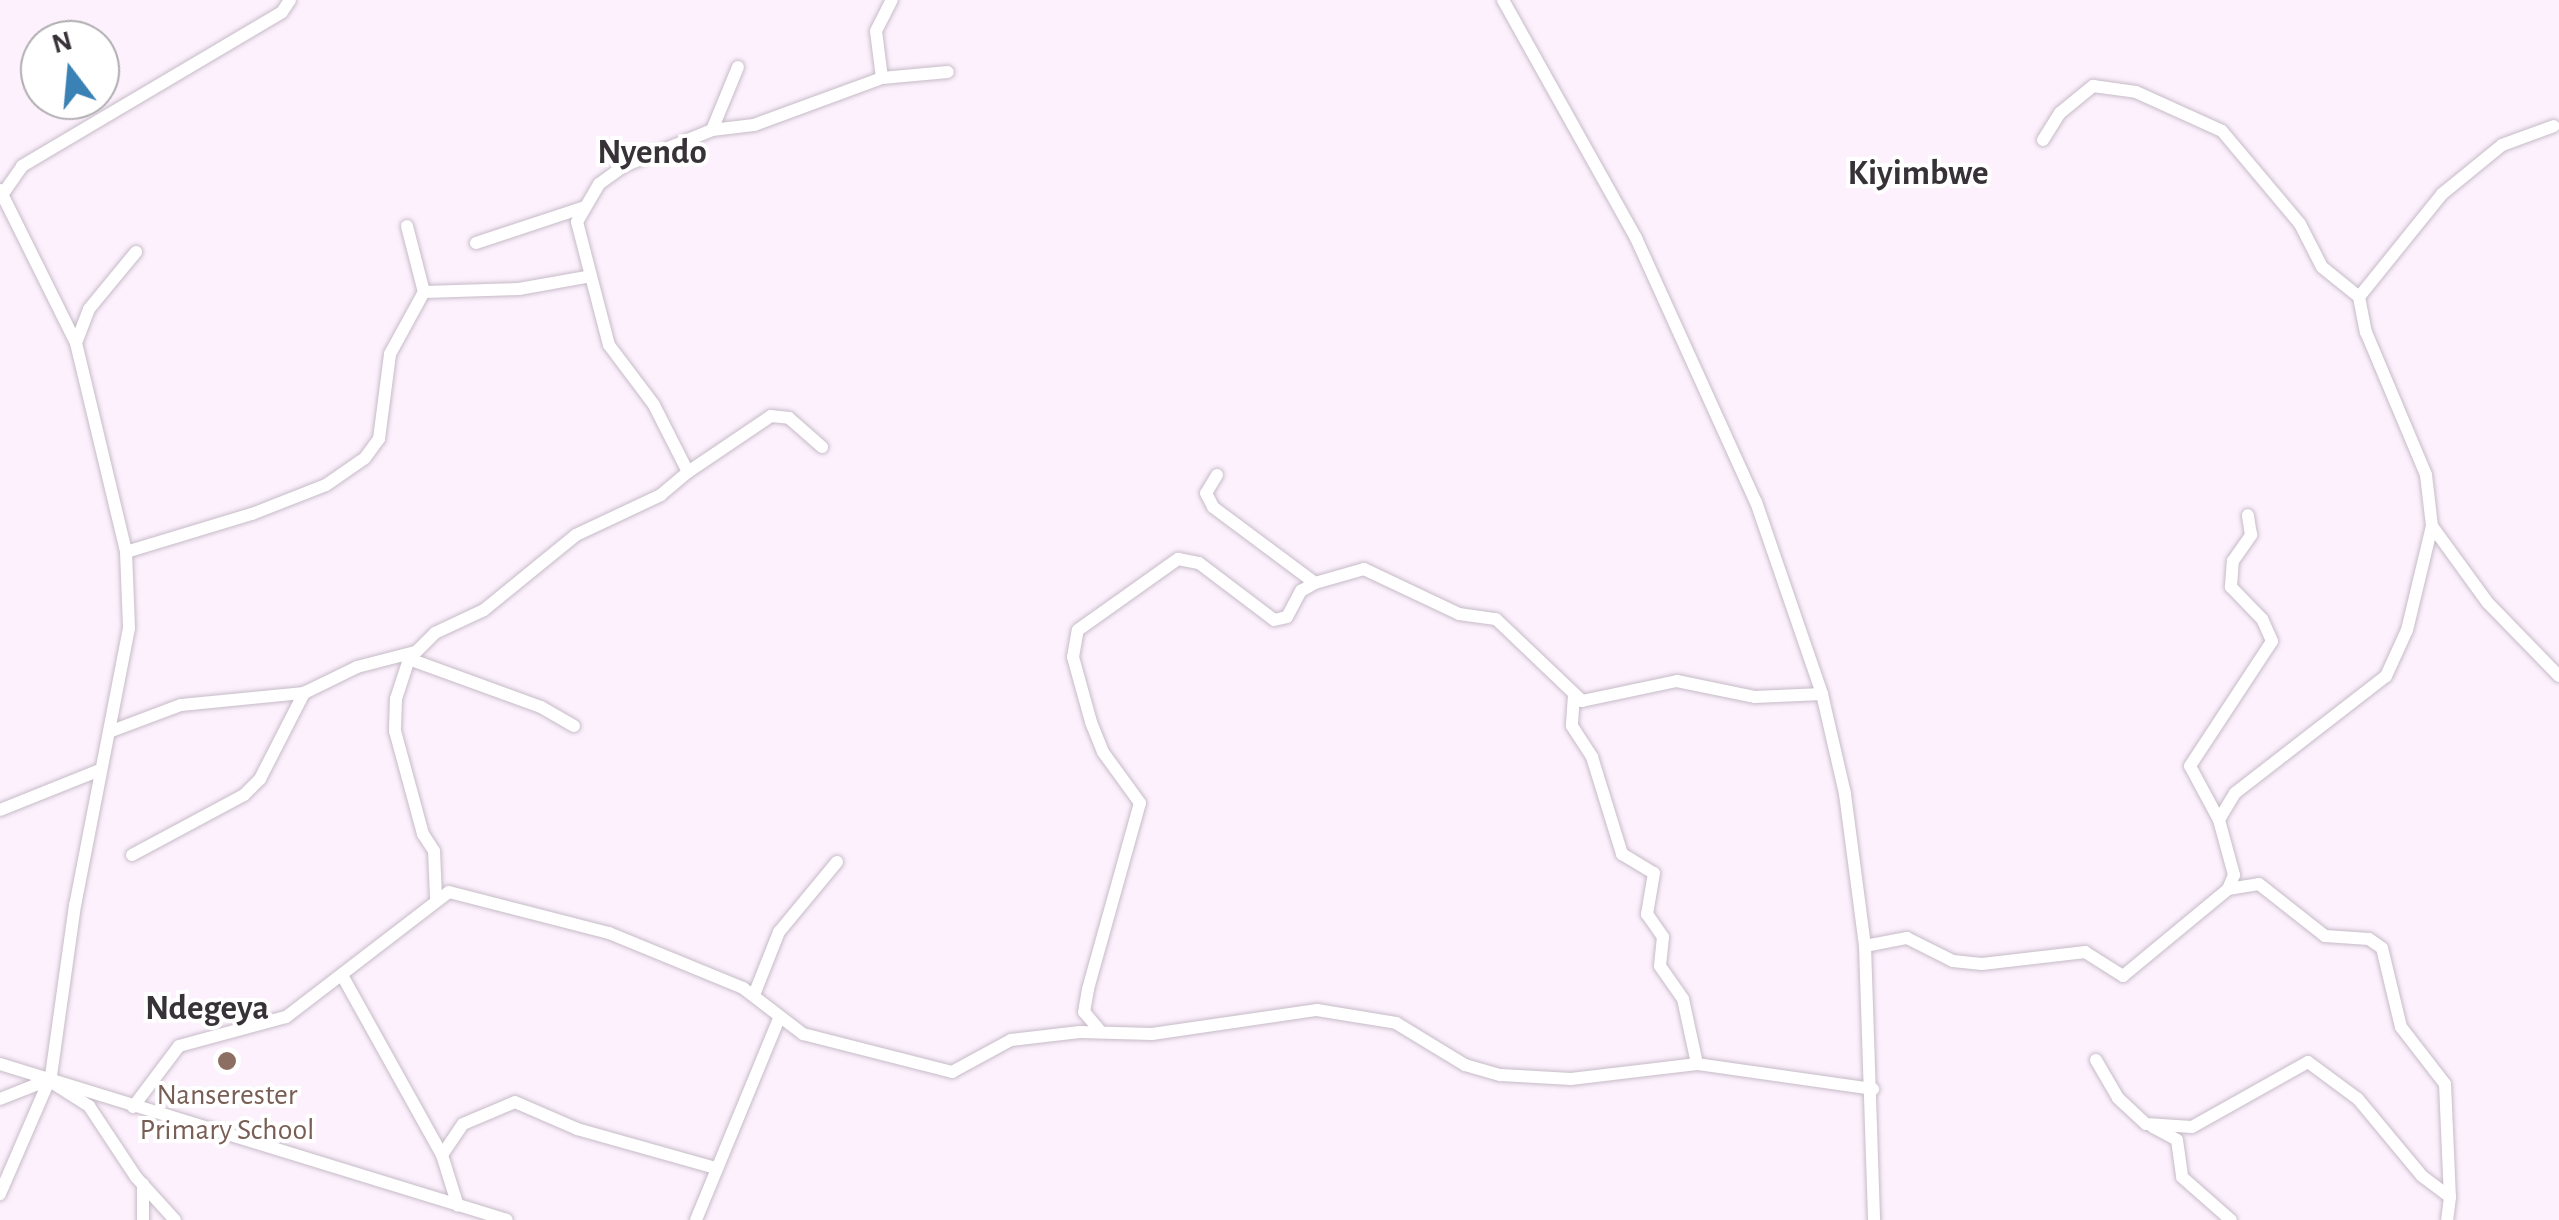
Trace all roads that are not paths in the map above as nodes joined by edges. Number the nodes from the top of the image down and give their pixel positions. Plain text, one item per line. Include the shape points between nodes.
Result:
1 (290, 0) edge
2 (892, 0) edge
3 (1503, 0) edge
4 (738, 68) dead end
5 (948, 72) dead end
6 (882, 78) junction
7 (2554, 126) dead end
8 (712, 130) junction
9 (2043, 140) dead end
10 (1, 192) edge
11 (584, 207) junction
12 (407, 226) dead end
13 (476, 243) dead end
14 (136, 252) dead end
15 (591, 276) junction
16 (424, 292) junction
17 (2359, 297) junction
18 (76, 343) junction
19 (822, 446) dead end
20 (688, 472) junction
21 (1217, 475) dead end
22 (2248, 515) dead end
23 (2432, 526) junction
24 (126, 552) junction
25 (1316, 584) junction
26 (412, 655) junction
27 (2559, 676) edge
28 (304, 693) junction
29 (1822, 694) junction
30 (1574, 695) junction
31 (574, 726) dead end
32 (108, 732) junction
33 (100, 770) junction
34 (0, 810) edge
35 (2219, 820) junction
36 (132, 855) dead end
37 (837, 862) dead end
38 (2228, 889) junction
39 (436, 897) junction
40 (1865, 946) junction
41 (343, 977) junction
42 (754, 995) junction
43 (779, 1020) junction
44 (1101, 1032) junction
45 (2096, 1060) dead end
46 (0, 1064) edge
47 (1697, 1064) junction
48 (50, 1078) junction
49 (1873, 1088) junction
50 (0, 1100) edge
51 (133, 1106) junction
52 (2146, 1124) junction
53 (442, 1154) junction
54 (716, 1168) junction
55 (142, 1184) junction
56 (0, 1194) edge
57 (2450, 1196) junction
58 (458, 1206) junction
59 (143, 1220) edge
60 (175, 1220) edge
61 (507, 1220) edge
62 (696, 1220) edge
63 (1874, 1220) edge
64 (2231, 1220) edge
65 (2448, 1220) edge

1 - 10 street via 282,12 22,166
2 - 6 street via 876,31
3 - 29 street via 1636,238 1756,502
4 - 8 street
5 - 6 street
6 - 8 street via 754,126
7 - 17 street via 2502,145 2442,194
8 - 11 street via 610,173
9 - 17 street via 2060,113 2093,86 2136,92 2222,130 2300,224 2322,268
10 - 18 street
11 - 13 street
11 - 15 street via 577,228
12 - 16 street
14 - 18 street via 89,309
15 - 16 street via 519,289
15 - 20 street via 609,346 654,405
16 - 24 street via 390,354 379,439 365,458 326,484 252,514
17 - 23 street via 2366,332 2426,476
18 - 24 street
19 - 20 street via 789,418 771,416
20 - 26 street via 660,494 576,535 484,610 436,633
21 - 25 street via 1206,493 1213,507
22 - 35 street via 2252,535 2232,561 2231,588 2262,618 2272,640 2190,766
23 - 27 street via 2488,603
23 - 35 street via 2407,630 2386,676 2236,792
24 - 32 street via 129,628
25 - 30 street via 1356,567 1459,614 1496,618
25 - 44 street via 1302,591 1287,617 1274,620 1199,563 1178,559 1078,630 1072,657 1091,722 1103,752 1140,803 1084,1012
26 - 28 street via 357,667
26 - 31 street
26 - 39 street via 396,699 394,730 423,834 434,850
28 - 32 street via 181,705
28 - 36 street via 260,779
29 - 30 street via 1755,698 1678,681 1588,702
29 - 40 street via 1845,794
30 - 47 street via 1572,726 1596,766 1622,854 1654,872 1648,914 1663,937 1660,966 1683,998
32 - 33 street
33 - 34 street
33 - 48 street
35 - 38 street via 2234,875
37 - 42 street via 779,932
38 - 40 street via 2123,976 2094,954 1982,964 1954,961 1907,938
38 - 57 street via 2259,884 2325,936 2369,939 2382,948 2401,1027 2445,1084
39 - 41 street
39 - 42 street via 464,894 559,917
40 - 49 street
41 - 51 street via 286,1017 187,1041
41 - 53 street
42 - 43 street
43 - 44 street via 803,1034 952,1072 1011,1040
43 - 54 street
44 - 47 street via 1171,1032 1317,1010 1396,1024 1464,1065 1501,1075 1571,1079
45 - 52 street via 2118,1098
46 - 48 street
47 - 49 street
48 - 50 street
48 - 51 street
48 - 55 street via 90,1106
48 - 56 street
49 - 63 street
51 - 58 street
52 - 57 street via 2192,1127 2308,1062 2358,1099 2422,1176
52 - 64 street via 2176,1140 2182,1177
53 - 54 street via 463,1124 515,1102 577,1129
53 - 58 street
54 - 62 street
55 - 59 street
55 - 60 street
57 - 65 street
58 - 61 street

